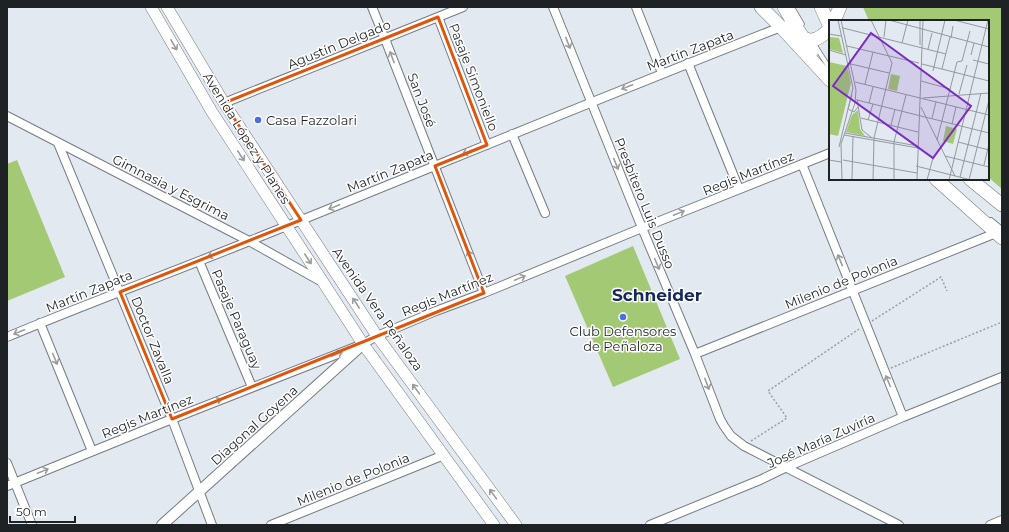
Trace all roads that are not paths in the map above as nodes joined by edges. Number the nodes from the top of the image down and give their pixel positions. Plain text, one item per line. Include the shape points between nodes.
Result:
1 (167, 7) edge
2 (372, 7) edge
3 (463, 7) edge
4 (553, 7) edge
5 (636, 7) edge
6 (761, 7) edge
7 (784, 7) edge
8 (792, 7) edge
9 (821, 7) edge
10 (840, 7) edge
11 (156, 8) edge
12 (438, 17) junction
13 (833, 20) edge
14 (841, 20) edge
15 (781, 27) junction
16 (829, 28) edge
17 (807, 35) junction
18 (385, 39) junction
19 (688, 63) junction
20 (829, 68) edge
21 (662, 73) junction
22 (829, 77) edge
23 (829, 78) edge
24 (591, 102) junction
25 (224, 103) junction
26 (7, 116) edge
27 (512, 134) junction
28 (58, 143) junction
29 (487, 145) junction
30 (829, 153) edge
31 (802, 164) junction
32 (435, 166) junction
33 (937, 180) edge
34 (965, 180) edge
35 (971, 180) edge
36 (739, 189) junction
37 (988, 200) dead end
38 (1002, 205) edge
39 (545, 213) dead end
40 (985, 214) dead end
41 (301, 220) junction
42 (286, 226) junction
43 (642, 228) junction
44 (1000, 233) edge
45 (249, 241) junction
46 (199, 261) junction
47 (322, 282) junction
48 (852, 291) junction
49 (120, 292) junction
50 (484, 292) junction
51 (40, 323) junction
52 (377, 336) junction
53 (7, 337) edge
54 (363, 344) junction
55 (695, 354) junction
56 (1002, 377) edge
57 (252, 387) junction
58 (903, 417) junction
59 (172, 418) junction
60 (92, 451) junction
61 (444, 455) junction
62 (7, 463) edge
63 (786, 467) junction
64 (11, 484) edge
65 (200, 491) junction
66 (1002, 520) edge
67 (32, 525) edge
68 (162, 525) edge
69 (212, 525) edge
70 (271, 525) edge
71 (494, 525) edge
72 (516, 525) edge
73 (650, 525) edge
74 (899, 525) edge
75 (990, 525) edge

1 - 25 main road, Avenida López y Planes
2 - 18 street, San José
3 - 12 street, Agustín Delgado
4 -> 24 street, Presbítero Luis Dusso
5 - 21 street
6 - 15 main road
7 - 17 main road
8 - 17 lane
9 - 16 main road
10 - 13 main road
10 - 14 main road
11 -> 42 main road, Avenida López y Planes via 212,112
12 - 18 street, Agustín Delgado
12 - 29 street, Pasaje Simoniello
15 - 17 main road via 793,34
15 - 19 street, Martín Zapata
15 - 23 main road
16 - 17 main road via 817,38
17 - 20 lane
17 - 22 main road
18 - 25 street, Agustín Delgado
32 -> 18 street, San José
19 - 21 street, Martín Zapata
19 - 36 street
21 -> 24 street, Martín Zapata
24 - 27 street, Martín Zapata
24 -> 43 street, Presbítero Luis Dusso
25 - 41 main road, Avenida Vera Peñaloza
26 - 28 street, Gimnasia y Esgrima
27 - 29 street, Martín Zapata
27 - 39 street, Pasaje Simoniello
28 - 45 street, Gimnasia y Esgrima
28 - 49 street, Doctor Zavalla
29 -> 32 street, Martín Zapata
30 - 31 street, Regis Martínez
31 - 36 street, Regis Martínez
48 -> 31 street
32 -> 41 street, Martín Zapata
50 -> 32 street, San José
33 - 44 main road
34 - 37 lane
35 - 38 main road
43 -> 36 street, Regis Martínez
40 - 44 lane
41 - 42 street, Martín Zapata
52 -> 41 main road, Avenida Vera Peñaloza
42 - 45 street, Martín Zapata
42 -> 47 main road, Avenida López y Planes
50 -> 43 street, Regis Martínez
43 -> 55 street, Presbítero Luis Dusso
44 - 48 street, Milenio de Polonia
45 -> 46 street, Martín Zapata
45 - 47 street, Gimnasia y Esgrima
46 - 49 street, Martín Zapata
46 - 57 street, Pasaje Paraguay
47 - 54 main road
48 - 55 street, Milenio de Polonia
58 -> 48 street
49 - 51 street, Martín Zapata
49 - 59 street, Doctor Zavalla
50 - 52 street, Regis Martínez
51 -> 53 street, Martín Zapata
51 -> 60 street
52 - 54 street, Regis Martínez
72 -> 52 main road, Avenida Vera Peñaloza
57 -> 54 street, Regis Martínez
54 - 61 main road
54 - 65 street, Diagonal Goyena
55 -> 63 street, Presbítero Luis Dusso via 724,426 731,436 744,446
56 - 58 street, José María Zuviría
59 -> 57 street, Regis Martínez
58 - 63 street, José María Zuviría
59 - 60 street, Regis Martínez
59 - 65 street, Doctor Zavalla
64 -> 60 street, Regis Martínez
61 - 70 street, Milenio de Polonia
61 - 71 main road
62 - 64 street
63 - 73 street, José María Zuviría
63 - 74 street, Presbítero Luis Dusso
64 - 67 street
65 - 68 street, Diagonal Goyena
65 - 69 street, Doctor Zavalla
66 - 75 street

